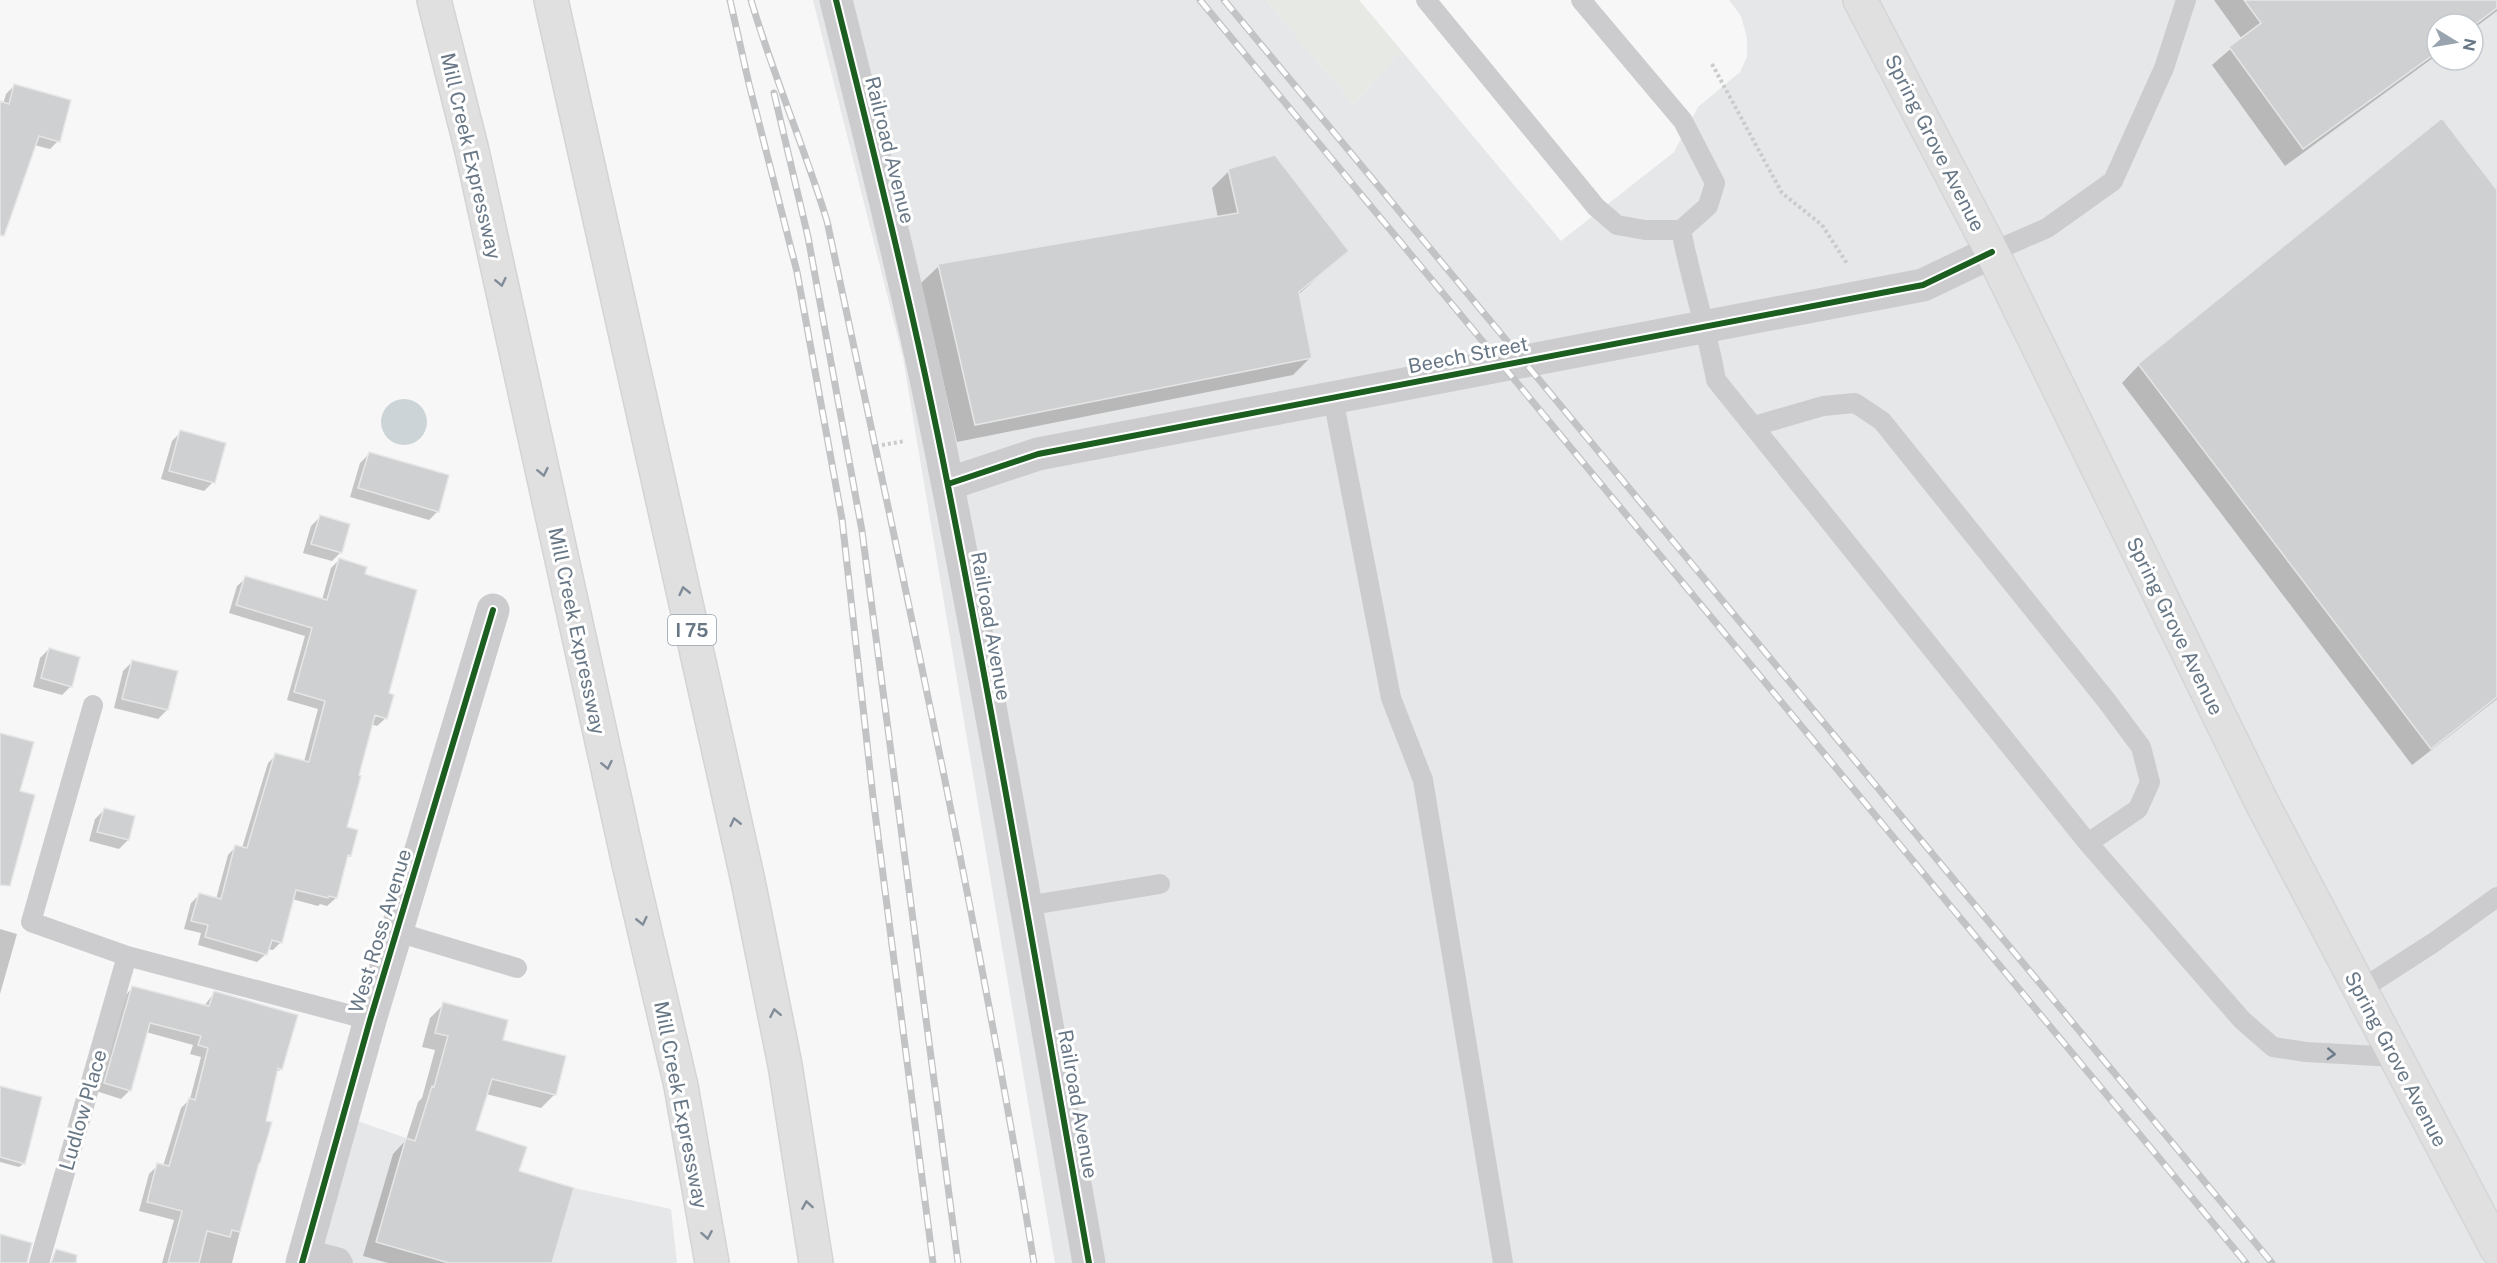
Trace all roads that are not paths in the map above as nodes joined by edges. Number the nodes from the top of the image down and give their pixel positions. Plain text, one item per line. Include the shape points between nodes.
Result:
1 (434, 0) edge
2 (551, 0) edge
3 (836, 0) edge
4 (1426, 0) edge
5 (1581, 0) edge
6 (1860, 0) edge
7 (2186, 0) edge
8 (1682, 230) junction
9 (1992, 252) junction
10 (1706, 326) junction
11 (1333, 398) junction
12 (1754, 426) junction
13 (948, 484) junction
14 (493, 610) dead end
15 (93, 705) dead end
16 (2088, 843) junction
17 (1160, 884) dead end
18 (2497, 897) edge
19 (1026, 906) junction
20 (397, 932) junction
21 (127, 957) junction
22 (517, 968) dead end
23 (2360, 990) junction
24 (370, 1020) junction
25 (2395, 1057) junction
26 (2497, 1249) edge
27 (304, 1256) edge
28 (39, 1263) edge
29 (342, 1263) edge
30 (712, 1263) edge
31 (816, 1263) edge
32 (1089, 1263) edge
33 (1503, 1263) edge

1 -> 30 main road, Mill Creek Expressway via 472,151 681,1086
31 -> 2 main road, I 75 via 785,1065 748,881
3 - 13 street, Railroad Avenue via 903,274
4 - 8 lane via 1596,207 1617,225
5 - 8 lane via 1683,121 1715,183 1708,206
6 - 9 main road, Spring Grove Avenue
7 - 9 lane via 2164,68 2113,181 2047,228
8 - 10 lane via 1691,281
9 - 10 street, Beech Street via 1923,285
9 - 23 main road, Spring Grove Avenue via 2261,801
10 - 11 street, Beech Street
10 - 12 lane via 1716,380
11 - 13 street, Beech Street via 1038,454
11 - 33 lane via 1391,698 1423,780
12 - 16 lane
12 - 16 lane via 1824,406 1855,403 1882,421 2106,700 2141,747 2150,782 2138,809
13 - 19 street, Railroad Avenue
14 - 20 street, West Ross Avenue
15 - 21 lane via 31,922
16 -> 25 lane via 2242,1020 2273,1047
17 - 19 lane
18 - 23 lane
19 - 32 street, Railroad Avenue
20 - 22 lane
20 - 24 street, West Ross Avenue
21 - 24 lane
21 - 28 lane, Ludlow Place
23 - 25 main road, Spring Grove Avenue
24 - 27 street, West Ross Avenue
25 - 26 main road, Spring Grove Avenue
27 - 29 lane via 340,1258

